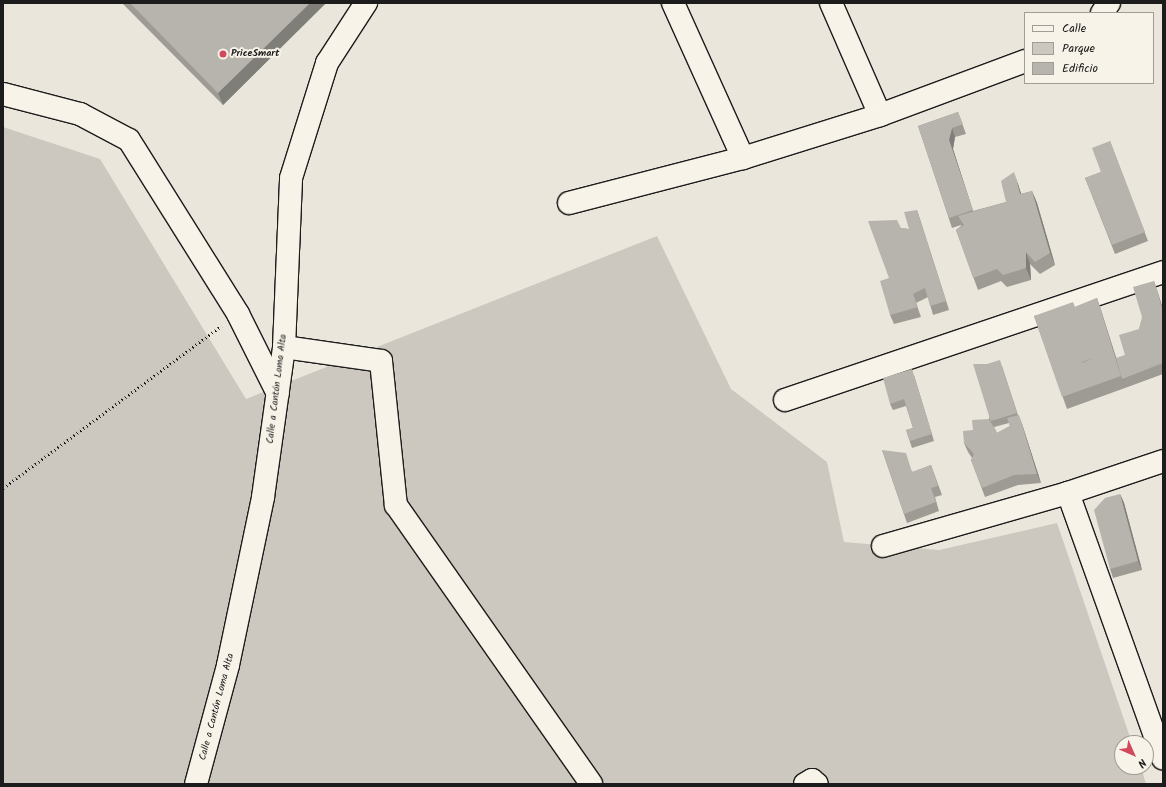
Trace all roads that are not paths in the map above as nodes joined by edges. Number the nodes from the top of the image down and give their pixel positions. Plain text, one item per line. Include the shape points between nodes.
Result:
1 (366, 3) edge
2 (673, 3) edge
3 (831, 3) edge
4 (1110, 3) edge
5 (1103, 12) edge
6 (1024, 61) edge
7 (3, 94) edge
8 (880, 115) junction
9 (743, 158) junction
10 (569, 203) dead end
11 (1163, 272) edge
12 (284, 347) junction
13 (278, 394) junction
14 (785, 400) dead end
15 (1163, 461) edge
16 (1068, 493) junction
17 (883, 546) dead end
18 (1163, 759) edge
19 (196, 784) edge
20 (591, 784) edge
21 (806, 784) edge
22 (817, 784) edge

1 - 12 street, Calle a Cantón Loma Alta via 327,63 291,178
2 - 9 street
3 - 8 street
4 - 5 street
6 - 8 street
7 - 13 street via 80,114 129,140 238,314
8 - 9 street
9 - 10 street
11 - 14 street
12 - 13 street, Calle a Cantón Loma Alta
12 - 20 street via 381,361 396,505
13 - 19 street, Calle a Cantón Loma Alta via 257,532 228,666
15 - 16 street
16 - 17 street
16 - 18 street
21 - 22 street via 812,780

